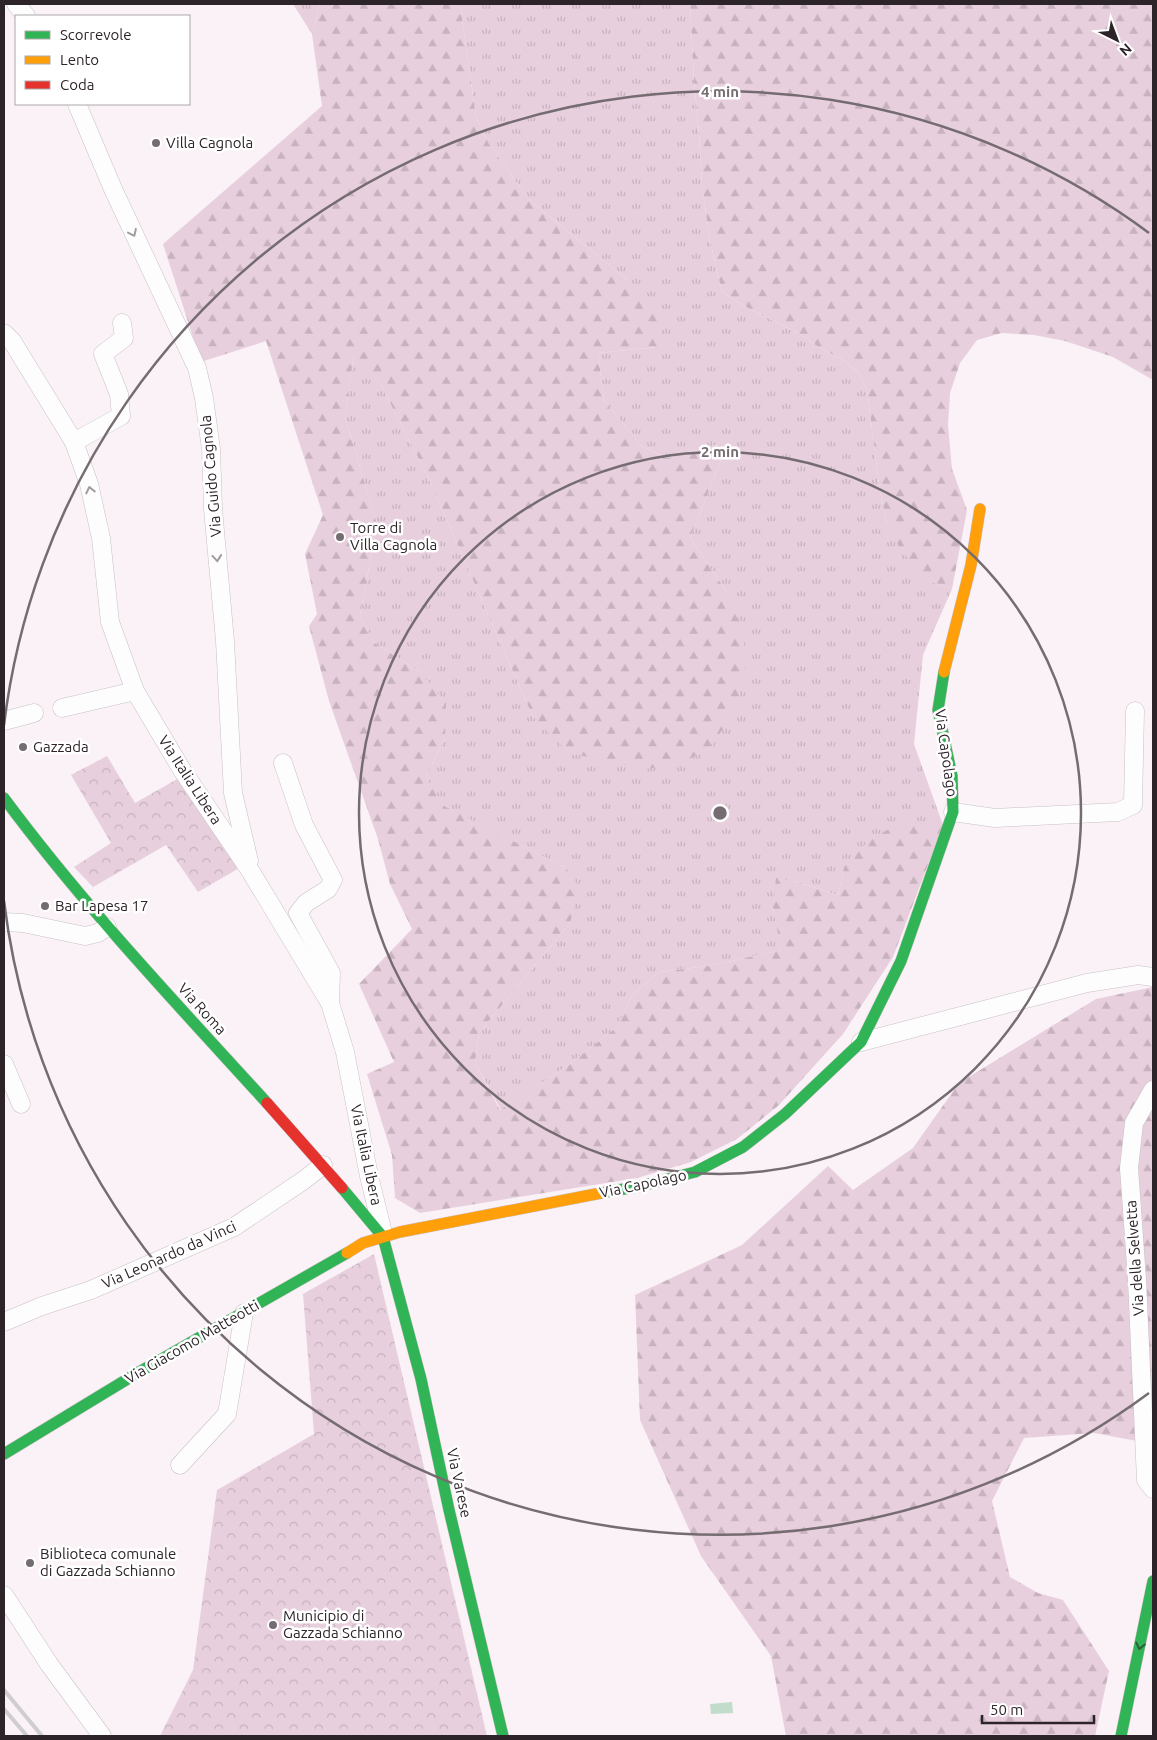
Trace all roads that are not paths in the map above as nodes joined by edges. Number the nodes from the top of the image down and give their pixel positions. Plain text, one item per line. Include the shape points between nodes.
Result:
1 (16, 4) edge
2 (25, 15) edge
3 (77, 105) edge
4 (4, 322) edge
5 (122, 323) dead end
6 (4, 333) edge
7 (74, 442) junction
8 (980, 509) dead end
9 (135, 691) junction
10 (62, 708) dead end
11 (1135, 711) dead end
12 (34, 713) dead end
13 (4, 721) edge
14 (283, 763) dead end
15 (4, 798) edge
16 (953, 812) junction
17 (251, 872) junction
18 (4, 922) edge
19 (107, 928) junction
20 (1153, 977) edge
21 (330, 1003) junction
22 (861, 1042) junction
23 (4, 1064) edge
24 (1153, 1090) edge
25 (21, 1104) dead end
26 (323, 1165) junction
27 (383, 1236) junction
28 (244, 1314) junction
29 (4, 1322) edge
30 (4, 1454) edge
31 (180, 1465) dead end
32 (1153, 1489) edge
33 (1153, 1581) edge
34 (4, 1595) edge
35 (102, 1736) edge
36 (503, 1736) edge
37 (1122, 1736) edge

1 - 2 street
3 -> 17 street, Via Guido Cagnola via 197,368 204,398 211,449 233,793
4 - 6 street, Via Italia Libera
5 - 7 street via 124,338 103,354 119,394 121,416
6 - 7 street, Via Italia Libera via 12,340
9 -> 7 street, Via Italia Libera via 110,622 101,538 89,484
8 - 16 main road, Via Capolago via 971,565 941,683 938,710 952,776
9 - 10 street
9 - 17 street, Via Italia Libera via 182,770
11 - 16 street via 1133,805 1118,812 995,818
12 - 13 street
14 - 21 street via 304,825 334,880 328,889 306,903 298,913 330,973
15 - 19 main road, Via Roma
16 - 22 main road, Via Capolago via 901,961
17 - 21 street, Via Italia Libera
18 - 19 street via 85,936
19 - 26 main road, Via Roma
20 - 22 street, Via Capolago via 1138,975 1087,984
21 - 27 street, Via Italia Libera via 345,1052
22 - 27 main road, Via Capolago via 785,1114 743,1147 695,1172 641,1186
23 - 25 street
24 - 32 street, Via della Selvetta via 1134,1123 1129,1168 1146,1480
26 - 27 main road, Via Roma
26 - 29 street, Via Leonardo da Vinci via 234,1227 91,1290
27 - 28 main road, Via Giacomo Matteotti via 363,1243
27 - 36 main road, Via Varese via 421,1379
28 - 30 main road, Via Giacomo Matteotti via 139,1372
28 - 31 street via 227,1414
33 -> 37 main road
34 - 35 street

